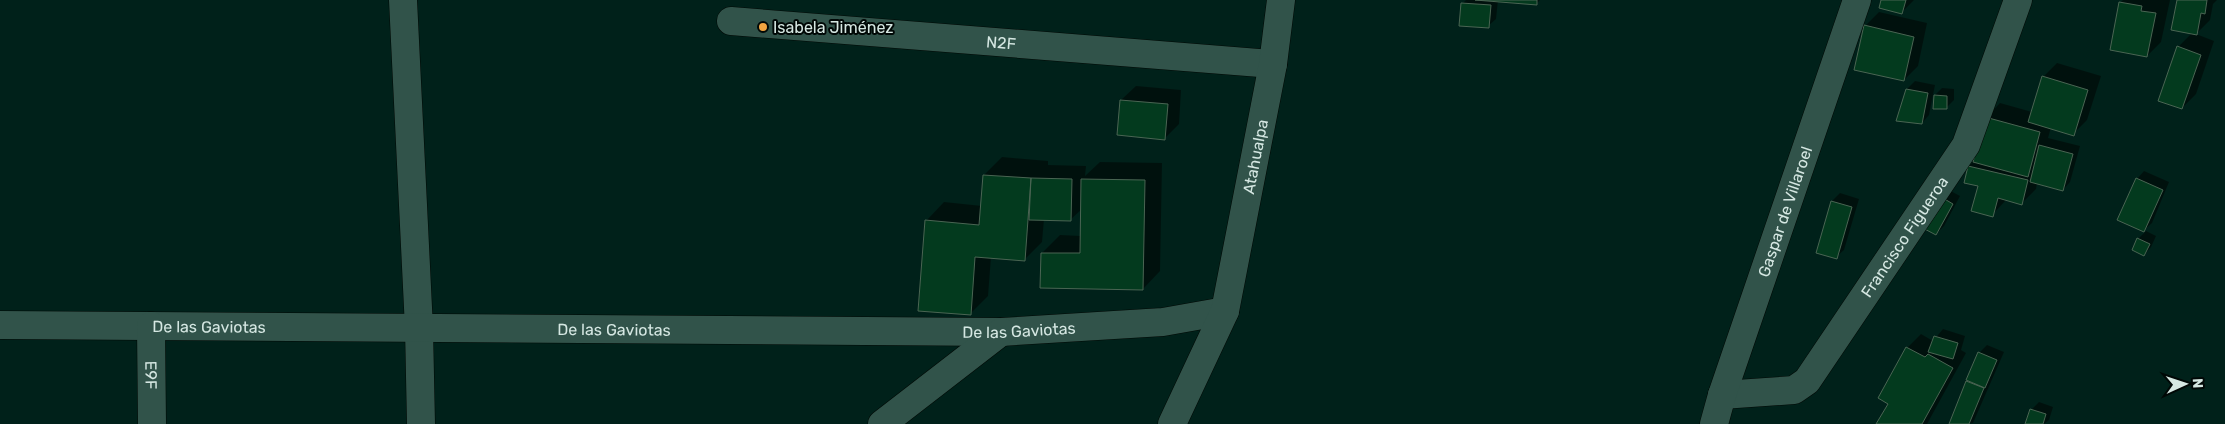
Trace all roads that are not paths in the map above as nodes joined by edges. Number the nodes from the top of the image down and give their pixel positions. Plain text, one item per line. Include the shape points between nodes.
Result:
1 (403, 0) edge
2 (1282, 0) edge
3 (1857, 0) edge
4 (2018, 0) edge
5 (731, 21) dead end
6 (1273, 64) junction
7 (1225, 311) junction
8 (0, 324) edge
9 (151, 326) junction
10 (419, 328) junction
11 (1001, 332) junction
12 (1722, 395) junction
13 (152, 424) edge
14 (422, 424) edge
15 (882, 424) edge
16 (1172, 424) edge
17 (1714, 424) edge

1 - 10 street
2 - 6 street, Atahualpa
3 - 12 street, Gaspar de Villaroel
4 - 12 street, Francisco Figueroa via 1966,145 1807,381 1794,390
5 - 6 street, N2F
6 - 7 street, Atahualpa
7 - 11 street, De las Gaviotas via 1163,322
7 - 16 street, Atahualpa
8 - 9 street, De las Gaviotas
9 - 10 street, De las Gaviotas
9 - 13 street, E9F
10 - 11 street, De las Gaviotas
10 - 14 street
11 - 15 street
12 - 17 street, Gaspar de Villaroel

